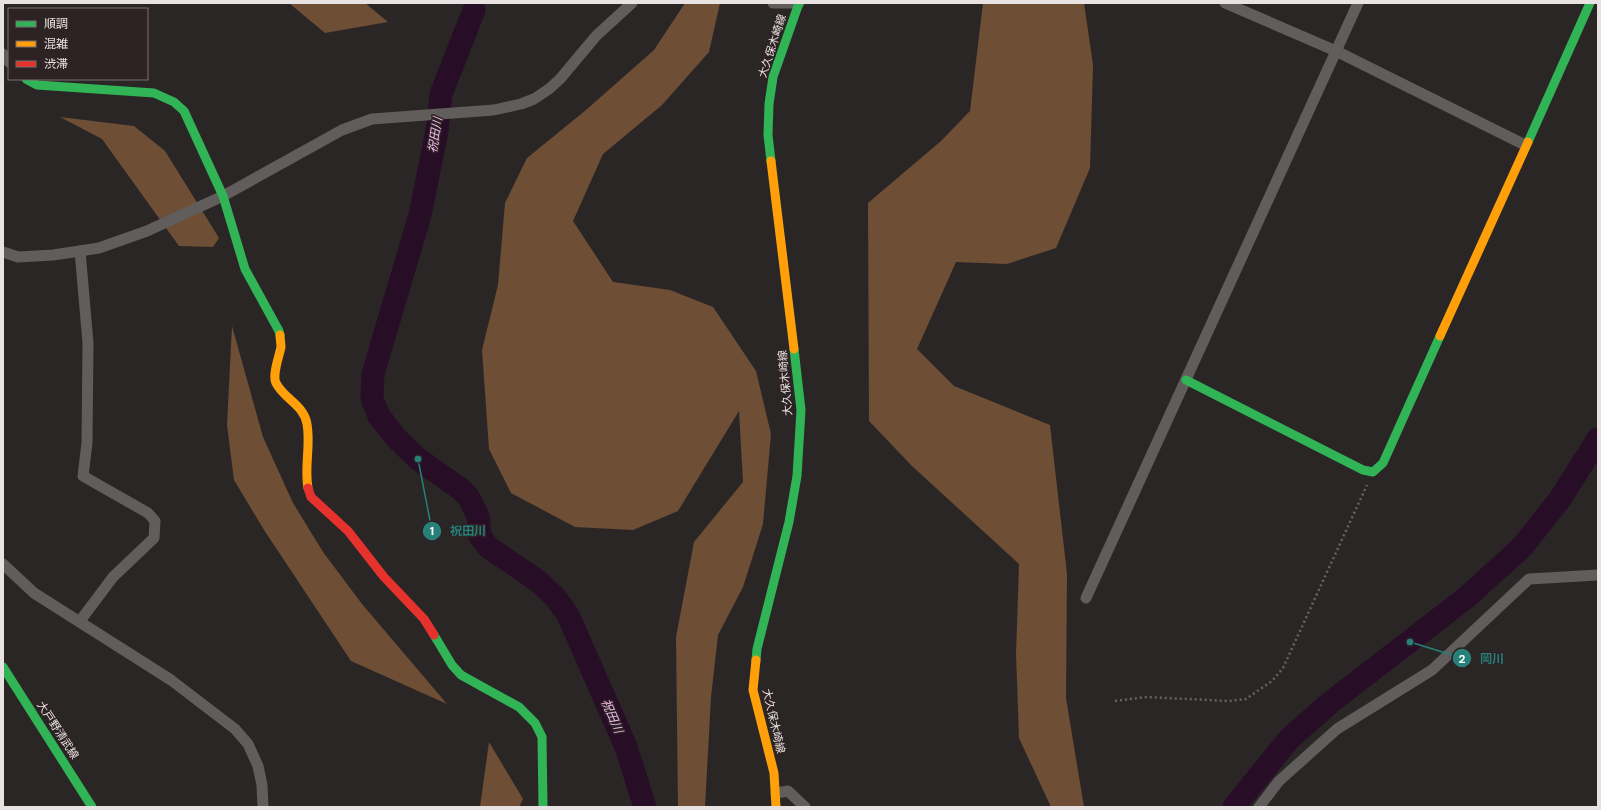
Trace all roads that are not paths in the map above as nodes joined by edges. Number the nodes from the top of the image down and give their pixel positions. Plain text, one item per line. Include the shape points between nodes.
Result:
1 (632, 3) edge
2 (773, 3) edge
3 (799, 3) edge
4 (1224, 3) edge
5 (1358, 3) edge
6 (1590, 3) edge
7 (1336, 51) junction
8 (28, 80) edge
9 (1525, 145) junction
10 (223, 196) junction
11 (80, 251) junction
12 (3, 252) edge
13 (1186, 380) junction
14 (3, 564) edge
15 (1598, 575) edge
16 (1086, 598) dead end
17 (80, 621) junction
18 (3, 667) edge
19 (776, 793) junction
20 (92, 807) edge
21 (263, 807) edge
22 (543, 807) edge
23 (776, 807) edge
24 (805, 807) edge
25 (1259, 807) edge

1 - 10 street via 596,36 560,79 542,94 521,104 494,110 372,120 342,130
2 - 3 street
3 - 19 street, 大久保木崎線 via 773,77 768,104 768,135 801,410 797,476 789,522 757,649 753,690 774,773
4 - 7 street
5 - 7 street
6 - 9 street
7 - 9 street
7 - 13 street
8 - 10 street via 42,86 154,93 174,102 184,111
9 - 13 street via 1383,463 1373,472 1362,470
10 - 11 street via 147,231 99,248
10 - 22 street via 245,269 279,331 281,346 275,382 304,414 308,430 306,468 311,497 348,531 384,577 424,619 461,675 519,707 535,723 542,738
11 - 12 street via 18,257
11 - 17 street via 88,343 87,443 83,476 148,513 156,521 154,538 113,577
13 - 16 street
14 - 17 street via 34,593
15 - 25 street via 1529,579 1432,670 1337,729 1279,781
17 - 21 street via 171,680 235,729 248,744 258,766
18 - 20 street, 大戸野清武線
19 - 23 street, 大久保木崎線
19 - 24 street via 788,791

